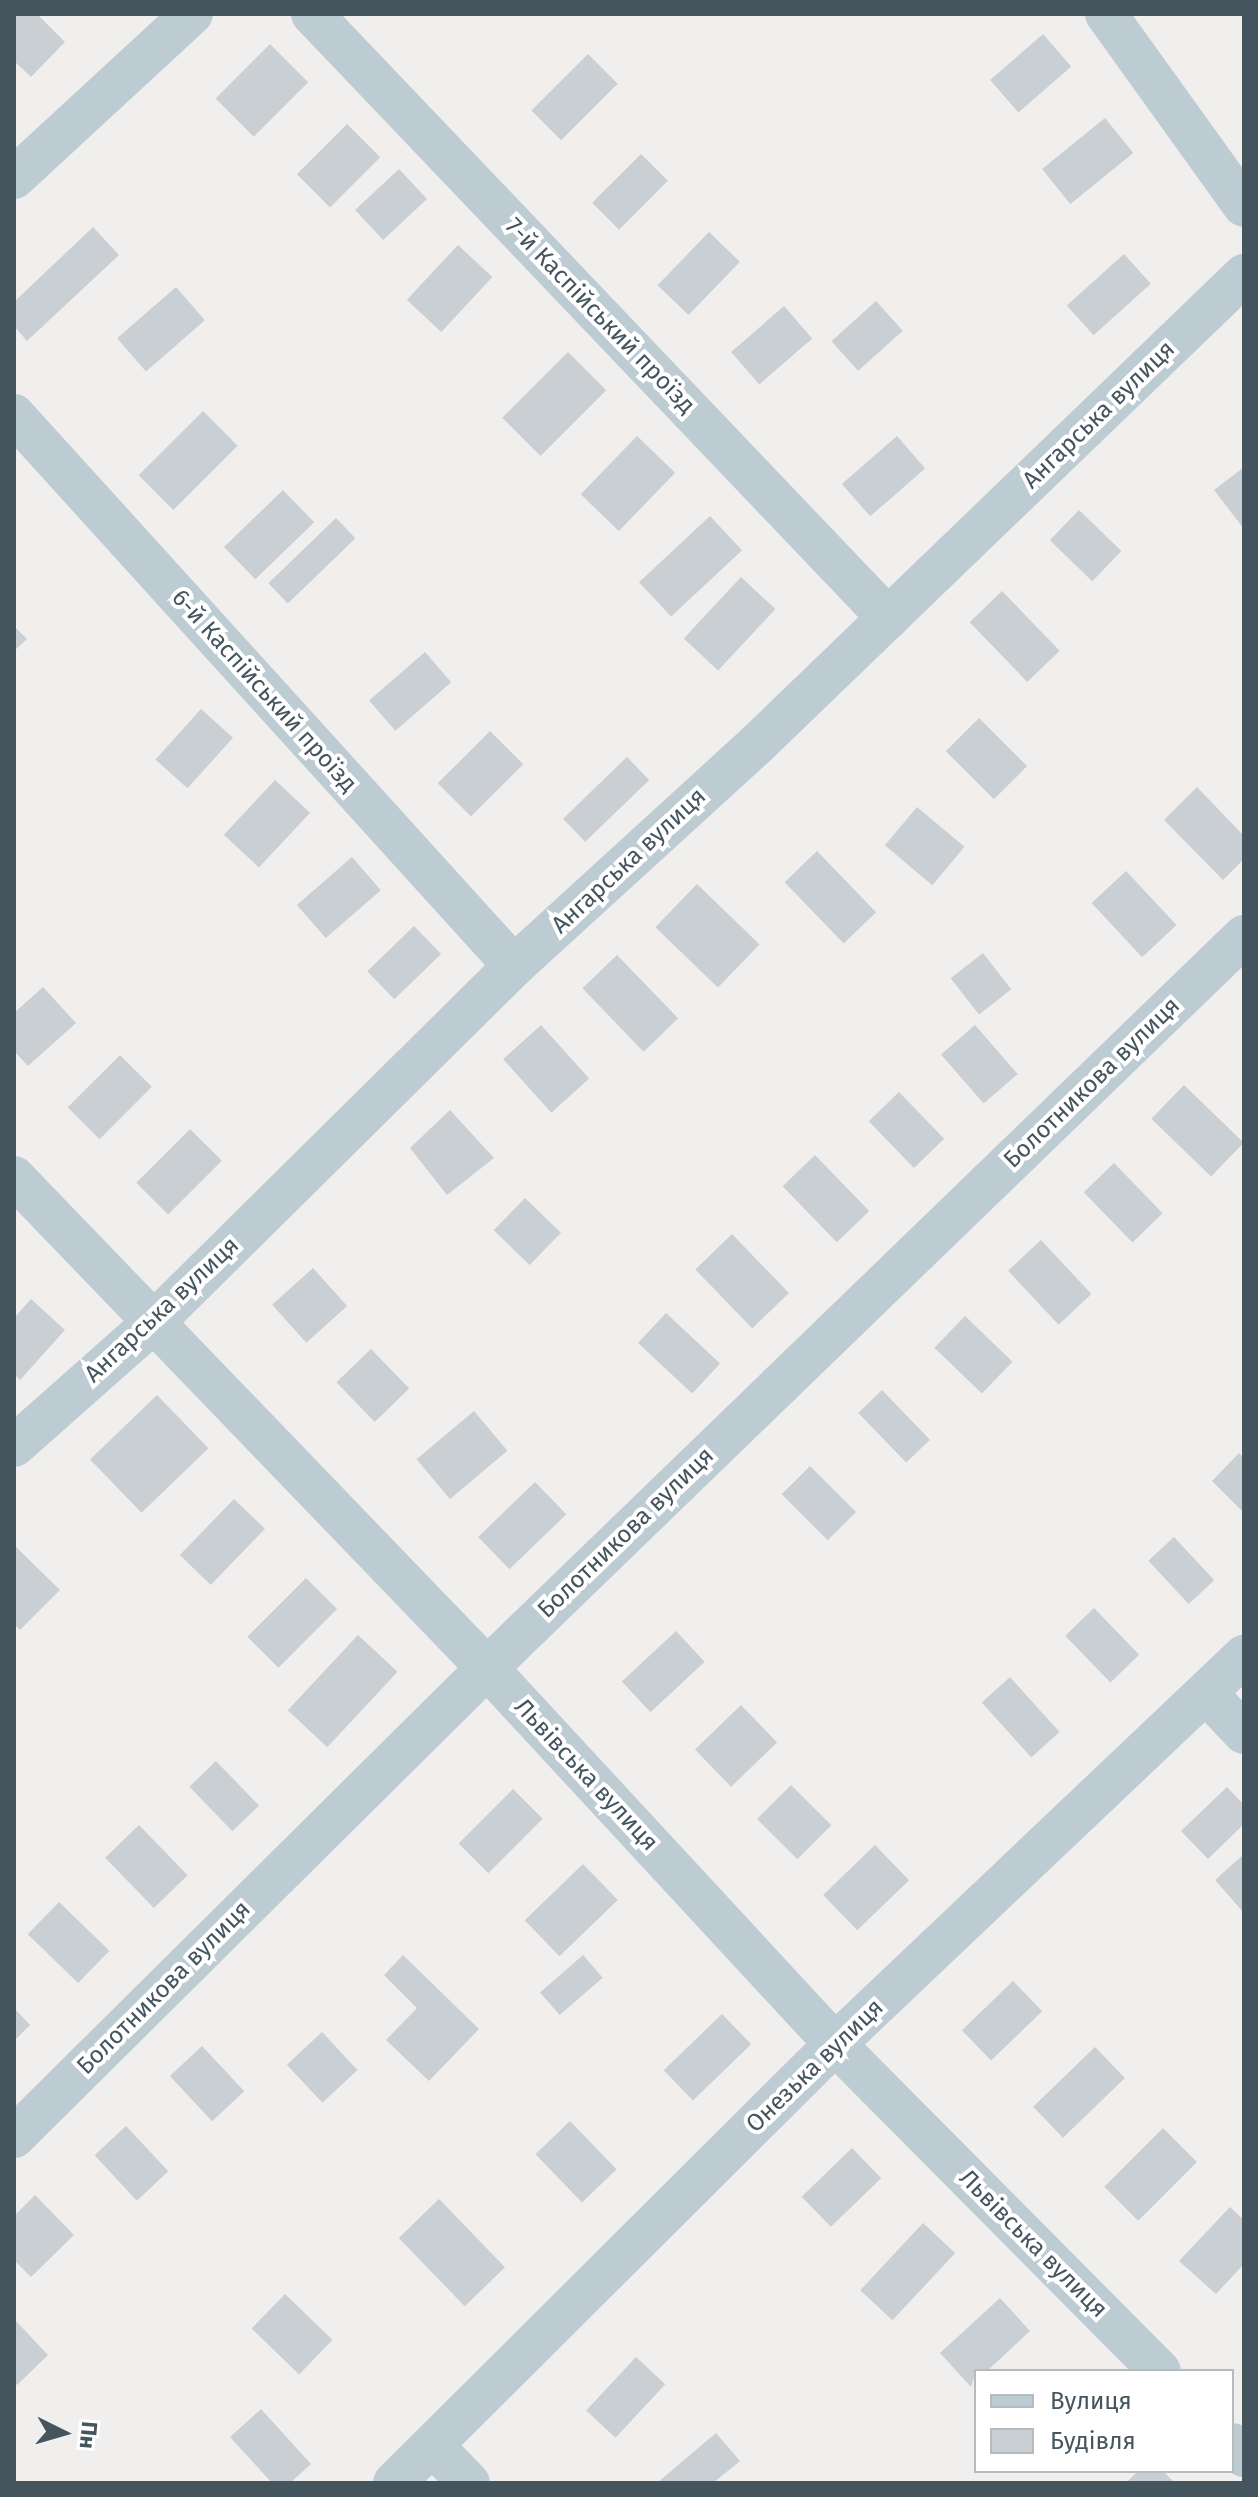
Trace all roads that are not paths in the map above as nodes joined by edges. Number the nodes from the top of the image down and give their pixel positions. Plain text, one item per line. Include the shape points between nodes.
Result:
1 (192, 14) edge
2 (312, 14) edge
3 (1106, 14) edge
4 (14, 178) edge
5 (1244, 206) edge
6 (1244, 275) edge
7 (14, 415) edge
8 (888, 618) junction
9 (1244, 936) edge
10 (514, 966) junction
11 (14, 1177) edge
12 (154, 1322) junction
13 (14, 1446) edge
14 (1244, 1656) edge
15 (487, 1668) junction
16 (1207, 1694) junction
17 (1244, 1733) edge
18 (835, 2044) junction
19 (14, 2137) edge
20 (1158, 2369) edge
21 (434, 2447) junction
22 (394, 2483) edge
23 (469, 2483) edge

1 - 4 street
2 - 8 street, 7-й Каспійський проїзд
3 - 5 street
6 - 8 street, Ангарська вулиця
7 - 10 street, 6-й Каспійський проїзд
8 - 10 street, Ангарська вулиця
9 - 15 street, Болотникова вулиця
10 - 12 street, Ангарська вулиця
11 - 12 street, Львівська вулиця
12 - 13 street, Ангарська вулиця
12 - 15 street, Львівська вулиця
14 - 16 street, Онезька вулиця
15 - 18 street, Львівська вулиця
15 - 19 street, Болотникова вулиця
16 - 17 street
16 - 18 street, Онезька вулиця
18 - 20 street, Львівська вулиця
18 - 21 street, Онезька вулиця
21 - 22 street, Онезька вулиця
21 - 23 street

